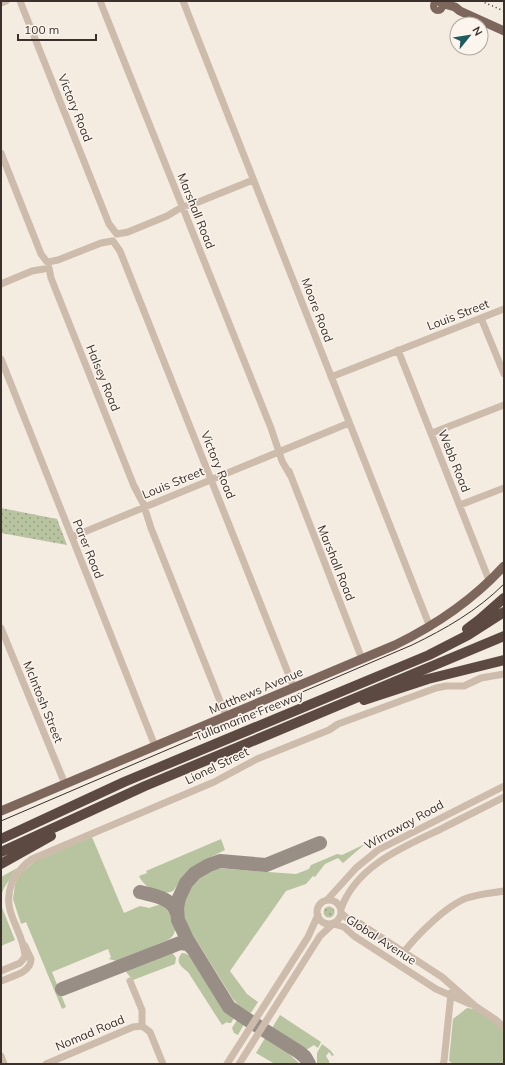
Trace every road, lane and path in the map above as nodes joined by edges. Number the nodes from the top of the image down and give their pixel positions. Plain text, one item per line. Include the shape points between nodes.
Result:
1 (6, 1) edge
2 (20, 1) edge
3 (100, 1) edge
4 (183, 1) edge
5 (1, 3) edge
6 (437, 4) edge
7 (504, 31) edge
8 (1, 153) edge
9 (253, 180) junction
10 (183, 209) junction
11 (114, 237) junction
12 (46, 265) junction
13 (1, 284) edge
14 (504, 309) edge
15 (482, 318) junction
16 (398, 350) junction
17 (1, 359) edge
18 (504, 374) edge
19 (331, 377) junction
20 (504, 405) edge
21 (349, 423) junction
22 (432, 434) junction
23 (280, 451) junction
24 (211, 479) junction
25 (504, 488) edge
26 (460, 505) junction
27 (143, 507) junction
28 (72, 537) junction
29 (504, 566) edge
30 (490, 580) junction
31 (504, 598) edge
32 (504, 612) edge
33 (430, 627) junction
34 (1, 628) edge
35 (504, 636) edge
36 (362, 659) junction
37 (504, 660) edge
38 (504, 674) edge
39 (379, 676) junction
40 (294, 688) junction
41 (226, 716) junction
42 (272, 733) junction
43 (155, 746) junction
44 (124, 782) junction
45 (65, 784) junction
46 (504, 786) edge
47 (130, 793) junction
48 (504, 797) edge
49 (1, 811) edge
50 (1, 833) edge
51 (403, 836) junction
52 (1, 839) edge
53 (407, 846) junction
54 (1, 852) edge
55 (1, 864) edge
56 (504, 891) edge
57 (327, 900) junction
58 (341, 911) junction
59 (318, 916) junction
60 (333, 924) junction
61 (22, 943) junction
62 (405, 952) junction
63 (394, 962) junction
64 (423, 964) junction
65 (1, 971) edge
66 (416, 976) junction
67 (1, 981) edge
68 (130, 981) dead end
69 (449, 982) junction
70 (271, 995) junction
71 (451, 996) junction
72 (279, 1001) junction
73 (475, 1006) junction
74 (142, 1026) junction
75 (504, 1027) edge
76 (1, 1056) edge
77 (4, 1064) edge
78 (46, 1064) edge
79 (163, 1064) edge
80 (227, 1064) edge
81 (239, 1064) edge
82 (443, 1064) edge

1 - 5 street
2 - 11 street, Victory Road
3 - 10 street, Marshall Road
4 - 9 street, Moore Road
6 - 7 main road via 455,7
8 - 12 street, Halsey Road
9 - 10 street
9 - 19 street, Moore Road
10 - 11 street
10 - 23 street, Marshall Road
11 - 12 street
11 - 24 street, Victory Road
12 - 13 street
12 - 27 street, Halsey Road
14 - 15 street, Louis Street
15 - 16 street, Louis Street
15 - 18 street
16 - 19 street, Louis Street
16 - 22 street, Webb Road
17 - 28 street, Parer Road
19 - 21 street, Moore Road
20 - 22 street
21 - 23 street, Louis Street
21 - 33 street, Moore Road
22 - 26 street, Webb Road
23 - 24 street, Louis Street
23 - 36 street, Marshall Road
24 - 27 street, Louis Street
24 - 40 street, Victory Road
25 - 26 street
26 - 30 street, Webb Road
27 - 28 street, Louis Street
27 - 41 street, Halsey Road
28 - 43 street, Parer Road
29 - 30 main road, Matthews Avenue
30 - 33 main road, Matthews Avenue via 461,606
31 - 39 highway via 454,638
32 - 39 highway, Tullamarine Freeway via 468,635 429,655
33 - 36 main road, Matthews Avenue
34 - 45 street, McIntosh Street
35 - 42 highway, Tullamarine Freeway
36 - 40 main road, Matthews Avenue
37 - 42 highway via 428,679
38 - 61 street, Lionel Street via 487,676 465,686 436,688 338,724 257,759 214,782 32,859 17,873 7,898 9,911
39 - 44 highway, Tullamarine Freeway
40 - 41 main road, Matthews Avenue
41 - 43 main road, Matthews Avenue
42 - 47 highway, Tullamarine Freeway
43 - 45 main road, Matthews Avenue
44 - 50 highway
44 - 52 highway, Tullamarine Freeway
45 - 49 main road, Matthews Avenue
46 - 51 street, Wirraway Road
47 - 54 highway, Tullamarine Freeway
47 - 55 highway
48 - 53 street, Wirraway Road
51 - 53 street
51 - 57 street, Wirraway Road via 363,862
53 - 58 street, Wirraway Road via 368,870 350,890
56 - 62 street via 467,898 453,906 415,939
57 - 58 street via 335,902
57 - 59 street via 319,907
58 - 60 street via 339,919
58 - 62 street, Global Avenue via 348,919 359,923
59 - 60 street via 323,923
59 - 70 street
60 - 63 street, Global Avenue via 344,927
60 - 72 street via 320,936
61 - 65 street via 24,960
61 - 67 street, Lionel Street via 30,956 29,967
62 - 63 street via 400,960
62 - 64 street, Global Avenue
63 - 66 street, Global Avenue
64 - 66 street, Global Avenue
64 - 69 street, Global Avenue
66 - 71 street, Global Avenue
68 - 74 street via 142,1010
69 - 71 street
69 - 73 street, Global Avenue
70 - 72 street
70 - 80 street
71 - 73 street, Global Avenue
71 - 82 street
72 - 81 street
73 - 75 street, Global Avenue
74 - 78 street, Nomad Road via 133,1027
74 - 79 street via 150,1032
76 - 77 street

